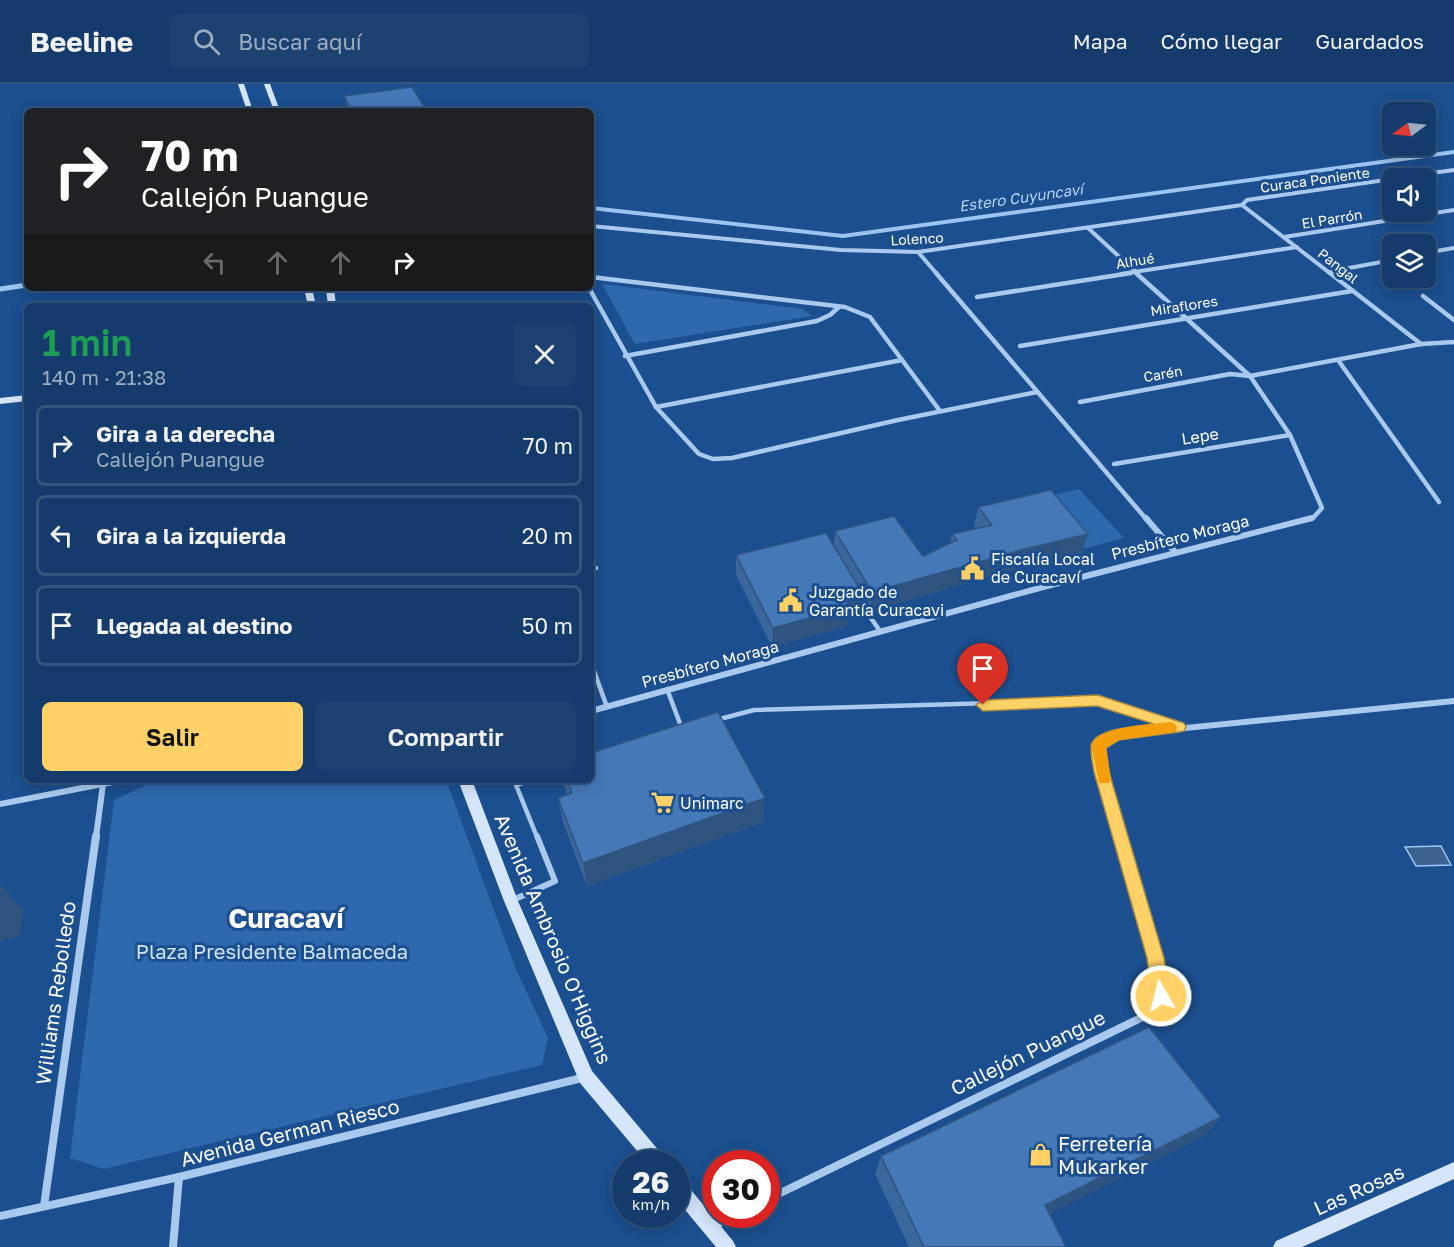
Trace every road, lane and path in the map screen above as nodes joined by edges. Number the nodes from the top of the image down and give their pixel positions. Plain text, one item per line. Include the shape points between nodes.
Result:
1 (242, 84) edge
2 (267, 84) edge
3 (263, 95) dead end
4 (271, 96) junction
5 (250, 108) edge
6 (276, 108) edge
7 (1454, 170) edge
8 (1436, 173) edge
9 (1382, 181) edge
10 (1242, 205) junction
11 (1454, 210) edge
12 (594, 226) edge
13 (1088, 228) junction
14 (1284, 237) junction
15 (1297, 247) junction
16 (1454, 248) edge
17 (1436, 251) edge
18 (918, 252) junction
19 (1382, 262) edge
20 (1135, 272) junction
21 (1328, 272) junction
22 (594, 277) edge
23 (591, 291) edge
24 (1352, 291) junction
25 (1423, 296) dead end
26 (977, 297) dead end
27 (839, 307) junction
28 (1184, 318) junction
29 (1454, 320) edge
30 (1454, 342) edge
31 (1421, 344) junction
32 (1020, 346) dead end
33 (625, 356) junction
34 (902, 360) junction
35 (1338, 360) junction
36 (1250, 376) junction
37 (1037, 392) junction
38 (24, 398) edge
39 (0, 401) edge
40 (1080, 402) dead end
41 (656, 407) junction
42 (940, 411) junction
43 (1290, 435) junction
44 (1114, 464) dead end
45 (1439, 502) dead end
46 (1175, 552) junction
47 (858, 600) edge
48 (880, 631) junction
49 (594, 671) edge
50 (667, 689) junction
51 (1454, 701) edge
52 (607, 706) junction
53 (594, 710) edge
54 (713, 721) edge
55 (692, 726) edge
56 (1179, 727) junction
57 (682, 729) junction
58 (672, 732) edge
59 (108, 783) edge
60 (466, 783) edge
61 (524, 783) edge
62 (103, 784) junction
63 (0, 804) edge
64 (511, 901) junction
65 (586, 1077) junction
66 (647, 1150) edge
67 (1454, 1170) edge
68 (179, 1177) junction
69 (780, 1193) edge
70 (690, 1201) edge
71 (44, 1206) junction
72 (702, 1215) edge
73 (0, 1216) edge
74 (713, 1228) edge
75 (173, 1247) edge
76 (727, 1247) edge
77 (1282, 1247) edge

1 - 5 main road via 250,98
2 - 4 main road
3 - 4 main road
4 - 6 main road
7 - 8 street, Curaca Poniente
9 - 10 street, Curaca Poniente via 1247,200
10 - 13 street, Lolenco
10 - 14 street, Pangal
11 - 14 street, El Parrón
12 - 18 street, Lolenco via 841,250
13 - 18 street, Lolenco
13 - 20 street
14 - 15 street, Pangal
15 - 20 street, Alhué
15 - 21 street, Pangal
16 - 17 street
18 - 37 street
19 - 21 street
20 - 26 street, Alhué
20 - 28 street
21 - 24 street, Pangal
22 - 27 street
23 - 33 street
24 - 28 street, Miraflores
24 - 31 street, Pangal
25 - 29 street
27 - 33 street via 812,322
27 - 34 street via 866,314
28 - 32 street, Miraflores
28 - 36 street
30 - 31 street
31 - 35 street
33 - 41 street
34 - 41 street
34 - 42 street
35 - 36 street
35 - 45 street
36 - 40 street, Carén via 1230,374
36 - 43 street, Presbítero Moraga
37 - 42 street
37 - 46 street
38 - 39 main road
41 - 42 street via 694,451 720,460
43 - 44 street, Lepe
43 - 46 street, Presbítero Moraga via 1322,508 1313,518
46 - 48 street, Presbítero Moraga
47 - 48 lane
48 - 50 street, Presbítero Moraga
49 - 52 lane
50 - 52 street, Presbítero Moraga
50 - 57 lane
51 - 56 street, Callejón Puangue
52 - 53 street, Presbítero Moraga
54 - 56 lane via 754,710 1098,700
55 - 57 lane
56 - 69 street, Callejón Puangue via 1116,735 1098,745 1102,772 1155,958 1161,996 1148,1015
57 - 58 lane
59 - 62 street
60 - 64 main road, Avenida Ambrosio O'Higgins
61 - 64 lane via 516,786 555,881
62 - 63 street
62 - 71 street, Williams Rebolledo
64 - 65 main road, Avenida Ambrosio O'Higgins
65 - 66 main road, Avenida Ambrosio O'Higgins
65 - 68 street, Avenida German Riesco
67 - 77 main road, Las Rosas
68 - 71 street, Avenida German Riesco
68 - 75 street
70 - 72 main road
71 - 73 street, Avenida German Riesco
74 - 76 main road

